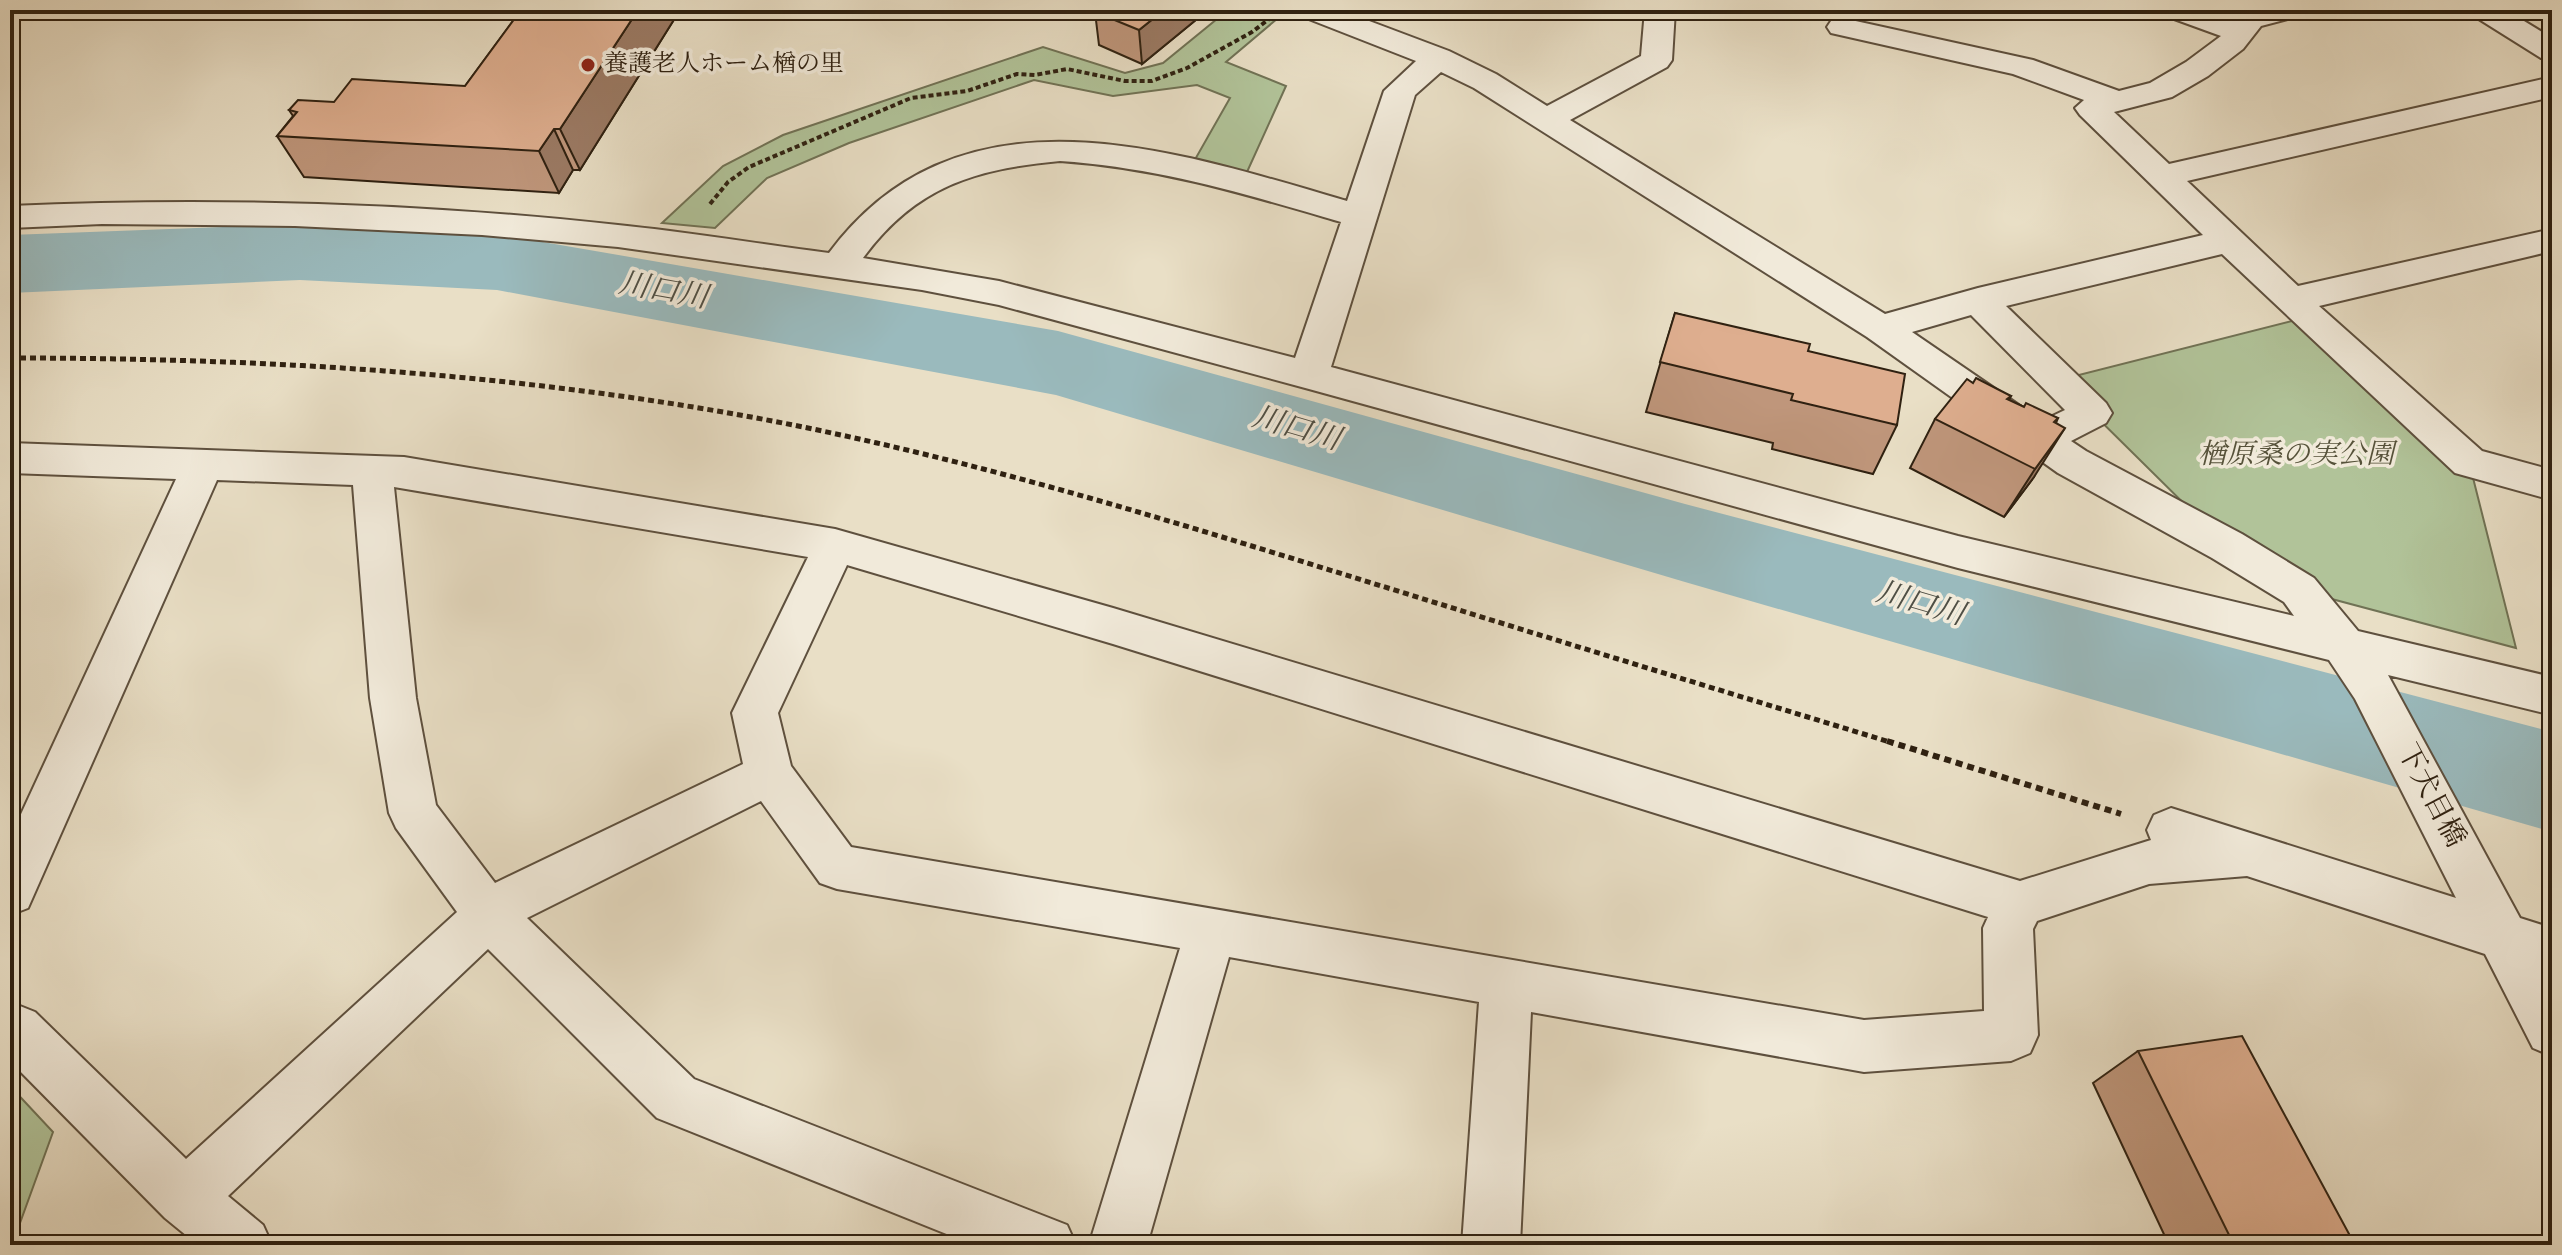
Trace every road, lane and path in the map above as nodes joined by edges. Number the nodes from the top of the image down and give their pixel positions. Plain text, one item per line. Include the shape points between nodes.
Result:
1 (1312, 10) edge
2 (1660, 10) edge
3 (2177, 10) edge
4 (2288, 10) edge
5 (2485, 10) edge
6 (1276, 14) dead end
7 (1842, 27) dead end
8 (2240, 32) junction
9 (2552, 51) edge
10 (1438, 58) junction
11 (2552, 87) edge
12 (2117, 101) junction
13 (1547, 119) junction
14 (2161, 176) junction
15 (708, 206) dead end
16 (1359, 216) junction
17 (10, 217) edge
18 (2228, 241) junction
19 (2551, 242) edge
20 (838, 266) junction
21 (1978, 300) junction
22 (2292, 300) junction
23 (1880, 328) junction
24 (10, 358) edge
25 (1309, 375) junction
26 (2040, 440) junction
27 (10, 458) edge
28 (204, 463) junction
29 (372, 471) junction
30 (2552, 485) edge
31 (835, 545) junction
32 (2342, 643) junction
33 (2552, 696) edge
34 (769, 774) junction
35 (2171, 830) joint
36 (2245, 855) junction
37 (10, 892) edge
38 (2020, 904) junction
39 (489, 915) junction
40 (2496, 922) junction
41 (1211, 930) junction
42 (2552, 952) edge
43 (1506, 984) junction
44 (10, 1028) edge
45 (2552, 1030) edge
46 (185, 1198) junction
47 (243, 1245) edge
48 (1047, 1245) edge
49 (1118, 1245) edge
50 (1491, 1245) edge

1 - 10 street, 下犬目橋
2 - 13 street via 1656,60
3 - 8 street
4 - 8 street via 2250,19
5 - 9 street
6 - 15 path via 1187,68 1152,81 1067,69 1017,74 967,91 911,98 749,167
7 - 12 street via 2022,67
8 - 12 street via 2161,90
10 - 13 street, 下犬目橋
10 - 16 street via 1400,91
11 - 14 street
12 - 14 street via 2091,108
13 - 23 street, 下犬目橋
14 - 18 street
16 - 20 street via 1130,155 1035,149 987,159 937,178 891,205 862,232
16 - 25 street
17 - 20 street via 200,214 420,221 618,236
18 - 21 street
18 - 22 street
19 - 22 street
20 - 25 street via 999,293
21 - 23 street
21 - 26 street via 2092,413
22 - 30 street via 2469,462
23 - 26 street, 下犬目橋
24 - 35 path via 276,364 493,382 702,410 898,447 1102,501
25 - 32 street via 1958,552
26 - 32 street, 下犬目橋 via 2299,590
27 - 28 street
28 - 29 street
28 - 37 street
29 - 31 street via 404,472
29 - 39 street via 393,698 413,813
31 - 34 street via 755,713
31 - 38 street
32 - 33 street
32 - 40 street, 下犬目橋 via 2371,686
34 - 39 street via 520,894
34 - 41 street via 837,867
35 - 36 street
36 - 38 street via 2149,862
36 - 40 street
38 - 43 street via 2008,928 2011,1035 1864,1046
39 - 46 street
39 - 48 street via 676,1099
40 - 42 street
40 - 45 street, 下犬目橋
41 - 43 street
41 - 49 street
43 - 50 street
44 - 46 street
46 - 47 street

